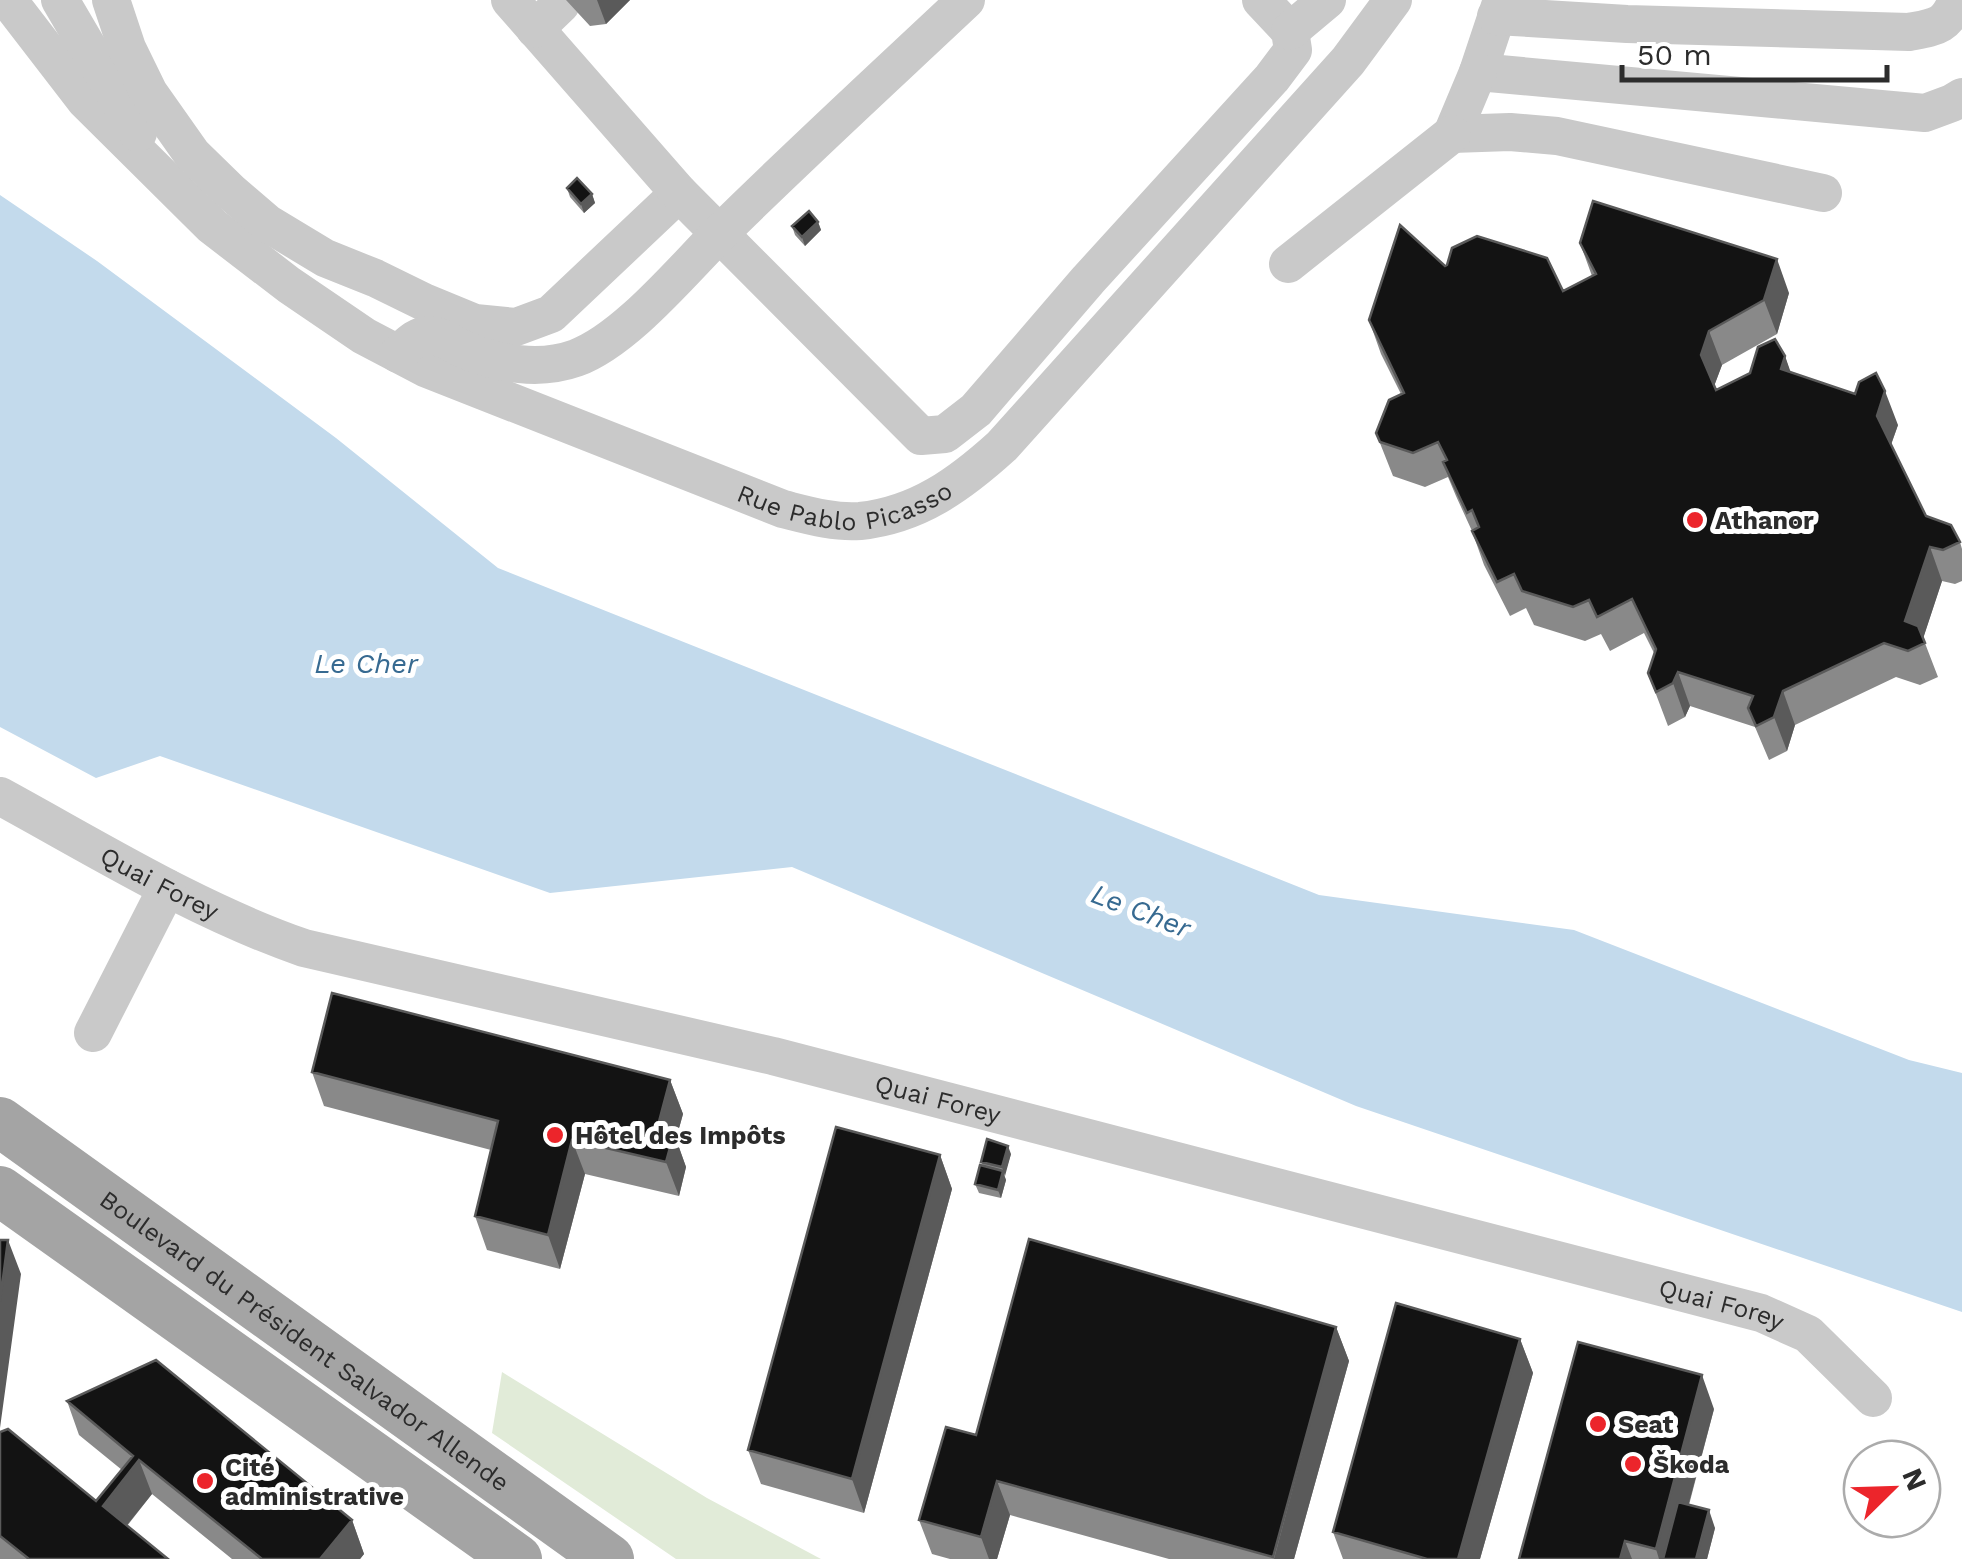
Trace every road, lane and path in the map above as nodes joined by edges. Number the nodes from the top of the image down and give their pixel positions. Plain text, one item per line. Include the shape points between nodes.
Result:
1 (8, 0) edge
2 (60, 0) edge
3 (510, 0) edge
4 (966, 0) edge
5 (1261, 0) edge
6 (1327, 0) edge
7 (1393, 0) edge
8 (1957, 0) edge
9 (122, 4) edge
10 (1499, 8) edge
11 (1620, 12) edge
12 (546, 14) edge
13 (1290, 30) junction
14 (1478, 72) junction
15 (1962, 96) edge
16 (1452, 134) junction
17 (164, 179) junction
18 (679, 193) junction
19 (1823, 193) dead end
20 (718, 234) junction
21 (1288, 264) dead end
22 (398, 354) junction
23 (0, 796) edge
24 (167, 888) junction
25 (92, 1033) dead end
26 (0, 1122) edge
27 (0, 1191) edge
28 (1873, 1398) dead end
29 (517, 1559) edge
30 (609, 1559) edge

1 - 17 street, Rue Pablo Picasso via 85,100
2 - 17 street, Rue Pablo Picasso
3 - 12 street
4 - 20 street
5 - 13 street
6 - 13 street
7 - 22 street, Rue Pablo Picasso via 1348,61 1002,446 968,477 894,514 857,522 782,509
8 - 11 street via 1950,17 1909,32
9 - 18 street via 128,48 149,92 192,154 267,224 325,258 475,323 516,327 551,314
10 - 11 street
10 - 14 street
12 - 18 street
13 - 20 street via 1293,50 1272,78 976,410 945,434 921,436
14 - 15 street via 1926,113
14 - 16 street
16 - 19 street via 1556,136
16 - 21 street
17 - 22 street, Rue Pablo Picasso via 289,285
18 - 20 street
20 - 22 street via 642,312 576,358 517,364 429,335
23 - 24 street, Quai Forey
24 - 25 street
24 - 28 street, Quai Forey via 304,948 772,1056 1761,1313 1808,1334
26 - 30 main road, Boulevard du Président Salvador Allende
27 - 29 main road

